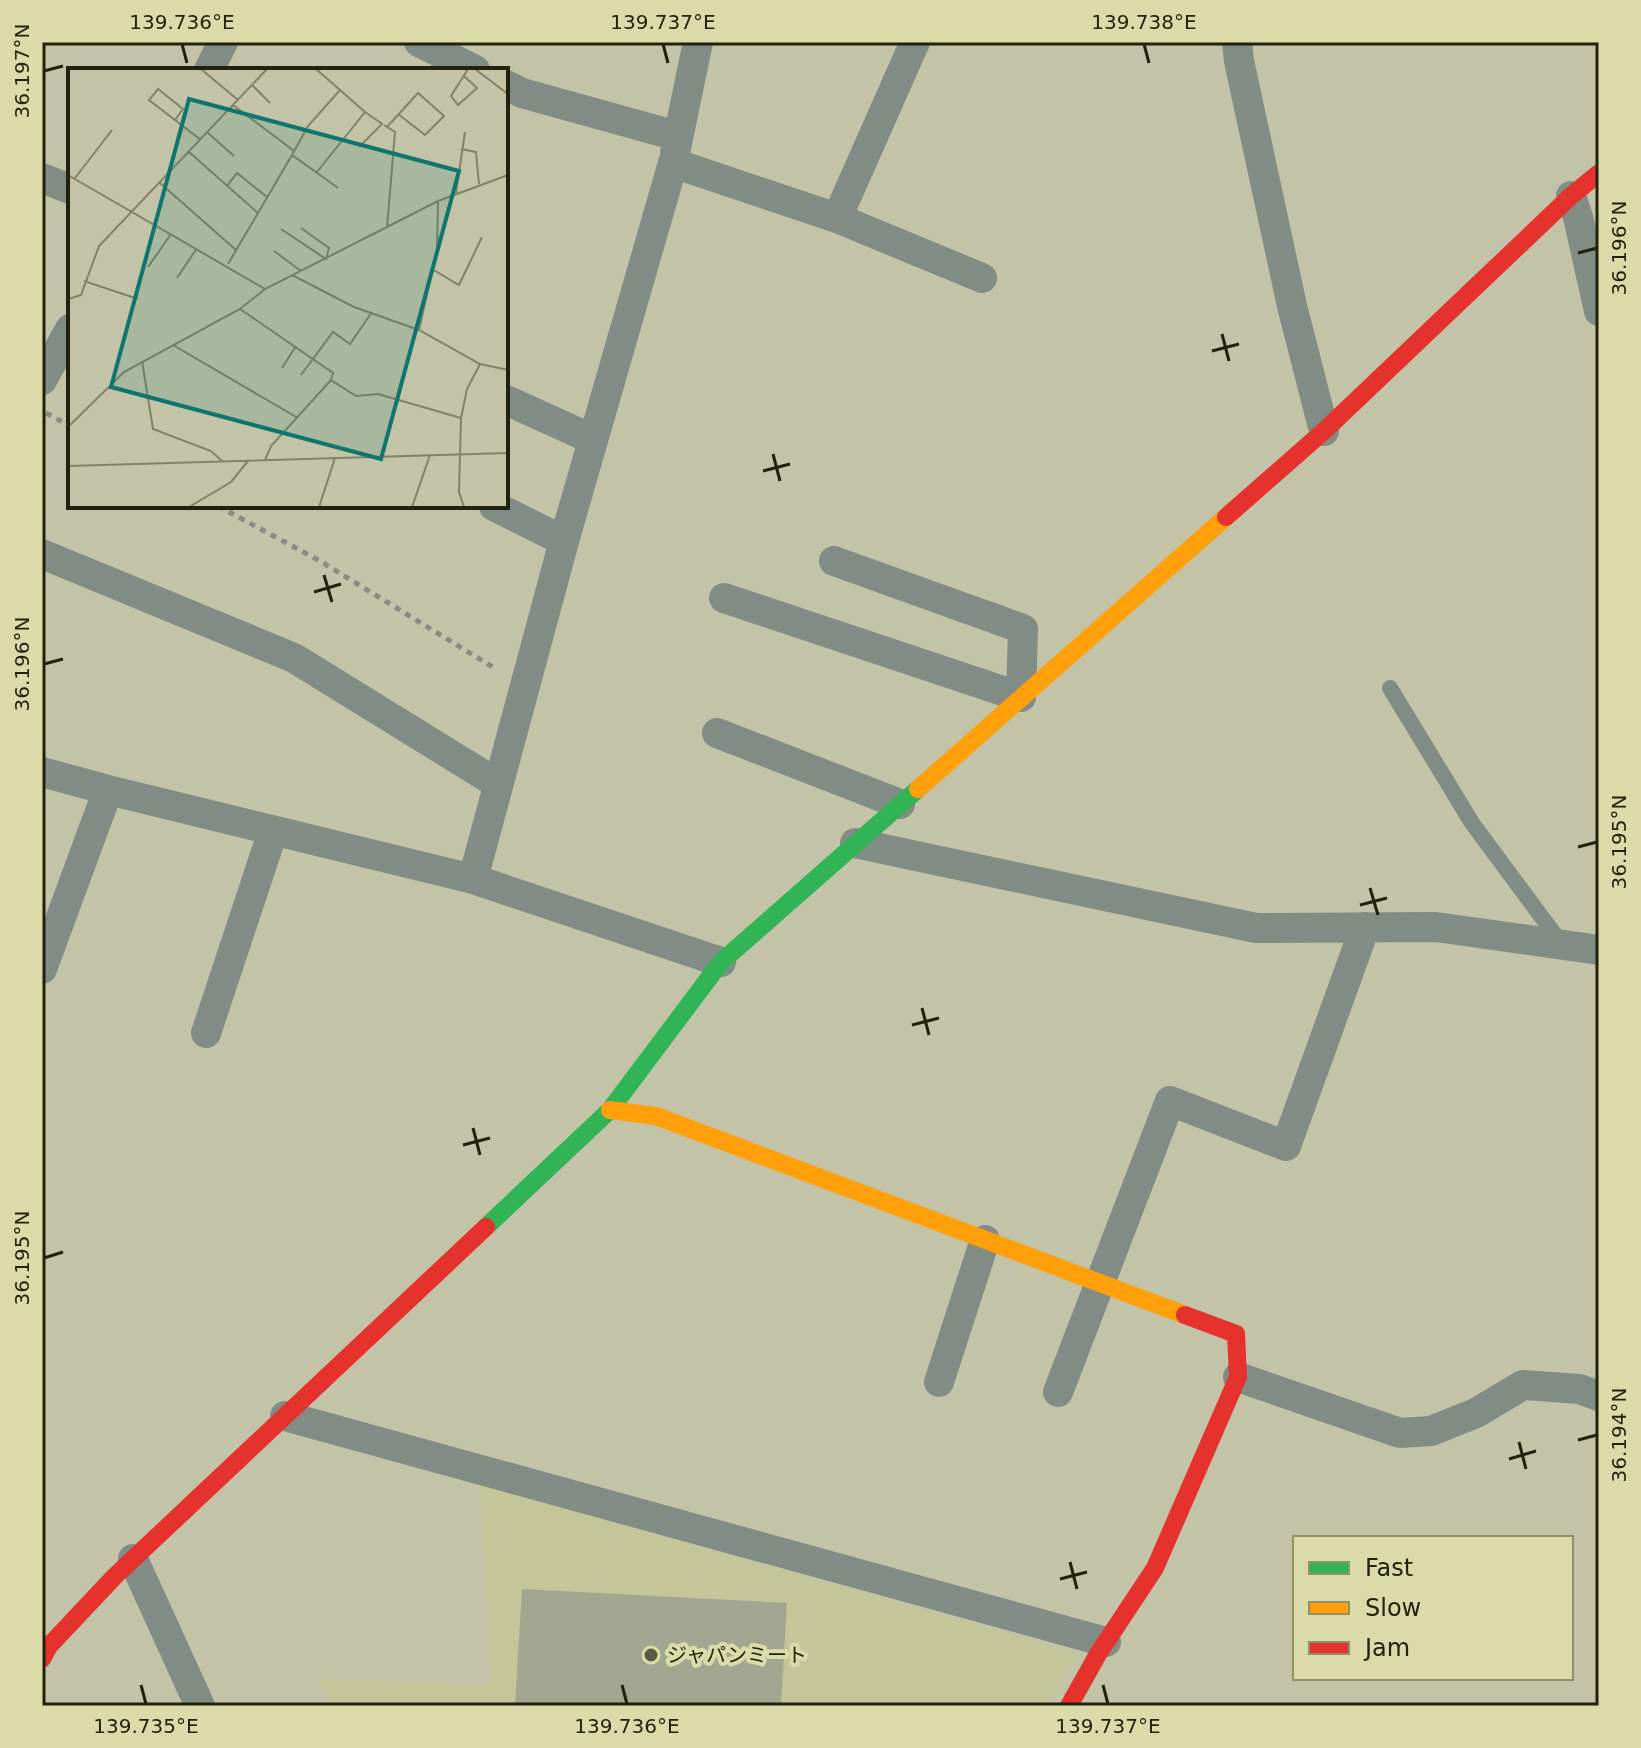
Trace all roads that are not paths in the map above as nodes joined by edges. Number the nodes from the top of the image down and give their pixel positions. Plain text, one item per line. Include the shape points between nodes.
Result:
1 (223, 42) edge
2 (419, 42) edge
3 (698, 42) edge
4 (915, 42) edge
5 (1237, 42) edge
6 (210, 68) edge
7 (471, 68) edge
8 (508, 86) edge
9 (675, 150) junction
10 (1599, 173) edge
11 (42, 178) edge
12 (68, 188) edge
13 (1571, 196) junction
14 (837, 218) junction
15 (982, 278) dead end
16 (1599, 311) edge
17 (68, 333) edge
18 (42, 380) edge
19 (508, 401) edge
20 (1324, 431) junction
21 (592, 439) junction
22 (498, 508) edge
23 (564, 541) junction
24 (42, 554) edge
25 (834, 561) dead end
26 (724, 598) dead end
27 (1390, 688) dead end
28 (1021, 697) junction
29 (717, 733) dead end
30 (42, 772) edge
31 (498, 784) junction
32 (108, 790) junction
33 (900, 804) junction
34 (273, 831) junction
35 (855, 843) junction
36 (473, 879) junction
37 (1365, 927) junction
38 (1562, 945) junction
39 (1599, 950) edge
40 (721, 962) junction
41 (42, 969) edge
42 (206, 1033) dead end
43 (610, 1110) junction
44 (985, 1240) junction
45 (1101, 1283) junction
46 (1238, 1377) junction
47 (939, 1382) dead end
48 (1058, 1392) dead end
49 (1599, 1396) edge
50 (285, 1416) junction
51 (133, 1559) junction
52 (1106, 1642) junction
53 (42, 1659) edge
54 (200, 1706) edge
55 (1069, 1706) edge

1 - 6 street
2 - 7 street
3 - 9 street
4 - 14 street
5 - 20 street
8 - 9 street
9 - 14 street
9 - 21 street
10 - 13 street
11 - 12 street
13 - 16 street
13 - 20 street
14 - 15 street
17 - 18 street
19 - 21 street
20 - 28 street
21 - 23 street
22 - 23 street
23 - 31 street
24 - 31 street via 294,658
25 - 28 street via 1023,629
26 - 28 street
27 - 38 lane via 1472,823
28 - 33 street
29 - 33 street
30 - 32 street
31 - 36 street
32 - 34 street
32 - 41 street
33 - 35 street
34 - 36 street
34 - 42 street
35 - 37 street via 1256,928
35 - 40 street
36 - 40 street
37 - 38 street via 1436,927
37 - 45 street via 1286,1146 1170,1101
38 - 39 street
40 - 43 street
43 - 44 street via 656,1116
43 - 50 street
44 - 45 street
44 - 47 street
45 - 46 street via 1236,1334
45 - 48 street
46 - 49 street via 1400,1433 1431,1431 1476,1413 1523,1385 1579,1389
46 - 52 street via 1155,1568
50 - 51 street
50 - 52 street
51 - 53 street
51 - 54 street
52 - 55 street

